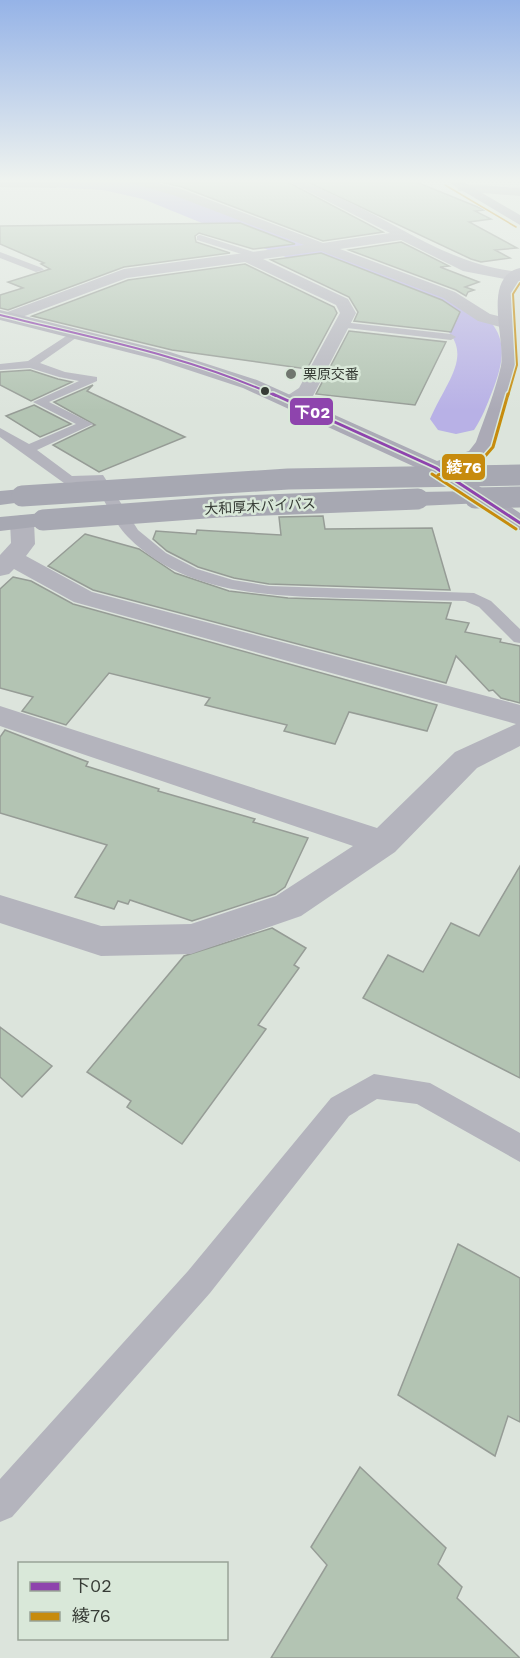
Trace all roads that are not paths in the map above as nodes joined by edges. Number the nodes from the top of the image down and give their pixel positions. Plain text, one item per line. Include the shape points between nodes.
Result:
1 (4, 256) edge
2 (258, 256) edge
3 (342, 256) edge
4 (440, 256) edge
5 (253, 257) junction
6 (39, 270) dead end
7 (518, 275) edge
8 (4, 316) edge
9 (504, 322) junction
10 (342, 325) junction
11 (78, 333) junction
12 (451, 337) dead end
13 (31, 364) junction
14 (515, 366) edge
15 (0, 367) edge
16 (290, 401) junction
17 (0, 432) edge
18 (28, 448) junction
19 (436, 468) junction
20 (520, 475) edge
21 (11, 497) edge
22 (520, 497) edge
23 (22, 522) edge
24 (520, 524) edge
25 (6, 563) edge
26 (520, 638) edge
27 (520, 715) edge
28 (0, 716) edge
29 (520, 733) edge
30 (383, 843) junction
31 (0, 909) edge
32 (520, 1148) edge
33 (0, 1505) edge

1 - 6 lane
2 - 5 street
3 - 9 street via 449,295 484,318
4 - 7 street via 450,262
5 - 8 street via 124,274
5 - 10 street via 342,302 348,313
7 - 9 street via 505,303
8 - 11 street
9 - 14 street
10 - 12 lane
10 - 16 street via 306,392
11 - 13 lane
11 - 16 street via 164,356
13 - 15 lane
13 - 18 lane via 63,375 93,379 39,402 87,424
14 - 19 street via 486,444 476,454
16 - 19 street
17 - 18 lane
18 - 26 lane via 69,480 98,478 132,533 160,556 191,572 269,591 468,596 484,604
19 - 24 street
20 - 21 highway, 大和厚木バイパス, bridge via 288,479
22 - 23 highway, 大和厚木バイパス, bridge via 231,507
23 - 25 street via 23,544
25 - 27 street via 83,597
28 - 30 street
29 - 30 street via 466,760
30 - 31 street via 288,906 191,939 101,941
32 - 33 lane via 421,1092 374,1086 340,1107 199,1282

